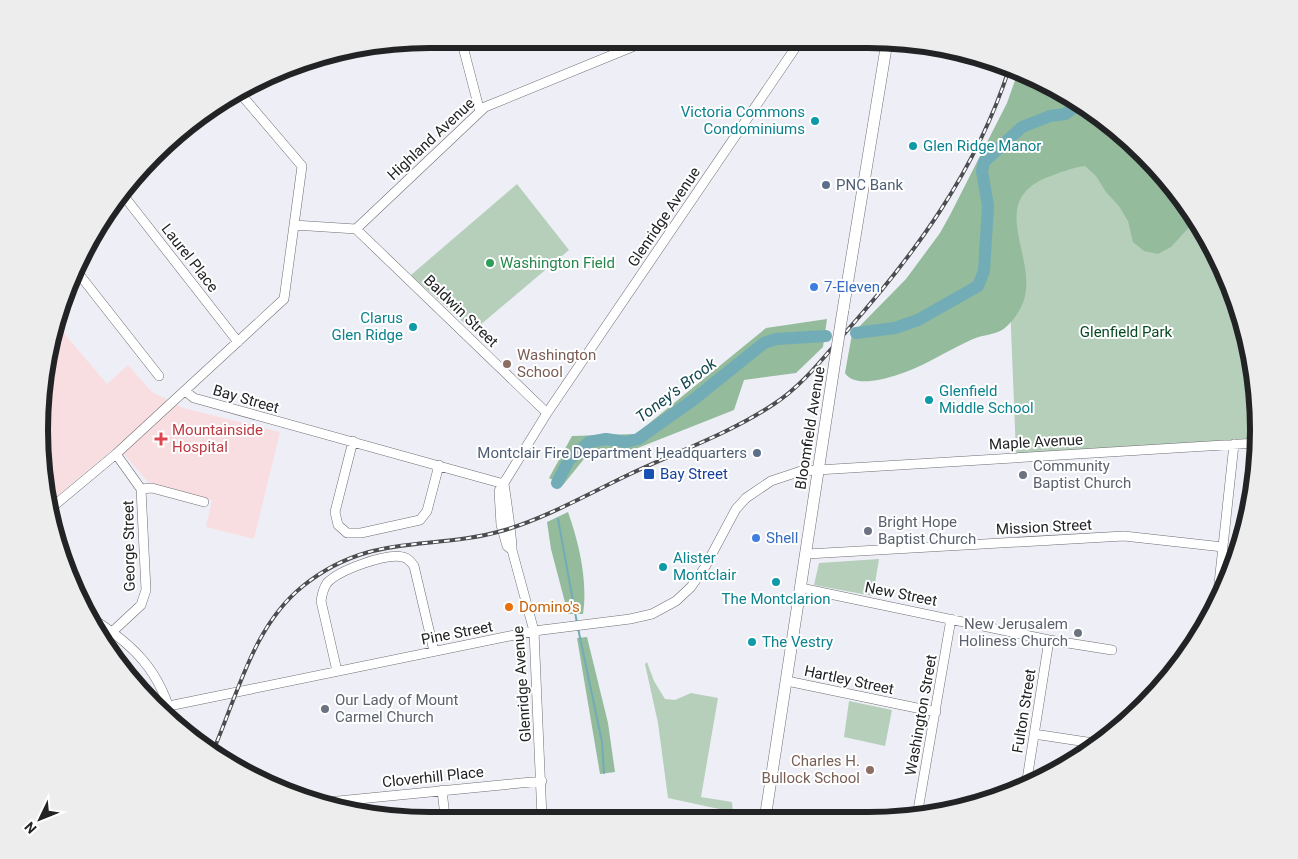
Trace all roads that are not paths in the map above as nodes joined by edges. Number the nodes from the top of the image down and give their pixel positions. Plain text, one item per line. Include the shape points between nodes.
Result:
1 (463, 48) edge
2 (631, 48) edge
3 (795, 48) edge
4 (886, 48) edge
5 (626, 50) joint
6 (243, 96) edge
7 (480, 112) junction
8 (125, 198) edge
9 (294, 225) junction
10 (356, 229) junction
11 (80, 276) edge
12 (238, 342) junction
13 (160, 376) dead end
14 (185, 391) junction
15 (547, 413) junction
16 (353, 441) junction
17 (1250, 443) edge
18 (1234, 444) junction
19 (116, 454) junction
20 (439, 465) junction
21 (817, 469) junction
22 (504, 484) junction
23 (141, 489) junction
24 (204, 502) dead end
25 (55, 505) edge
26 (1223, 547) junction
27 (807, 554) junction
28 (1219, 579) edge
29 (802, 588) junction
30 (951, 619) junction
31 (102, 626) edge
32 (534, 631) junction
33 (112, 632) junction
34 (1049, 640) junction
35 (1112, 650) dead end
36 (434, 651) junction
37 (337, 671) junction
38 (787, 681) junction
39 (164, 704) edge
40 (166, 707) edge
41 (936, 712) junction
42 (1034, 734) junction
43 (1088, 742) edge
44 (1027, 776) edge
45 (542, 781) junction
46 (442, 790) junction
47 (341, 801) edge
48 (918, 808) edge
49 (444, 812) edge
50 (542, 812) edge
51 (766, 812) edge

1 - 7 street
2 - 5 street, Highland Avenue
3 - 15 street, Glenridge Avenue
4 - 21 main road, Bloomfield Avenue, bridge
5 - 7 street, Highland Avenue via 485,107
6 - 9 street via 302,166
7 - 10 street, Highland Avenue
8 - 12 street, Laurel Place
9 - 10 street
9 - 12 street via 284,299
10 - 15 street, Baldwin Street
11 - 13 street
12 - 14 street
14 - 16 street, Bay Street via 194,398
14 - 19 street
15 - 22 street, Glenridge Avenue
16 - 20 street, Bay Street
16 - 20 street via 335,508 342,530 353,534 420,520 427,511
17 - 18 street, Maple Avenue
18 - 21 street, Maple Avenue
18 - 26 street
19 - 23 street, George Street
19 - 25 street
20 - 22 street, Bay Street
21 - 27 main road, Bloomfield Avenue
21 - 32 street, Pine Street via 778,478 746,498 733,514 699,578 676,601 645,617
22 - 32 street, Glenridge Avenue via 512,550
23 - 24 street via 152,488
23 - 33 street, George Street via 146,595 141,606
26 - 27 street, Mission Street via 1124,536
26 - 28 street
27 - 29 main road, Bloomfield Avenue
29 - 30 street, New Street
29 - 38 main road, Bloomfield Avenue
30 - 34 street, New Street
30 - 41 street, Washington Street
31 - 33 street
32 - 36 street, Pine Street
32 - 45 street, Glenridge Avenue
33 - 39 street via 135,652 164,690
34 - 35 street, New Street
34 - 42 street, Fulton Street
36 - 37 street, Pine Street
36 - 37 street via 414,566 405,557 392,556 337,576 322,591
37 - 40 street, Pine Street
38 - 41 street, Hartley Street
38 - 51 main road, Bloomfield Avenue
41 - 48 street, Washington Street
42 - 43 street
42 - 44 street, Fulton Street
45 - 46 street, Cloverhill Place
45 - 50 street, Glenridge Avenue
46 - 47 street, Cloverhill Place
46 - 49 street

